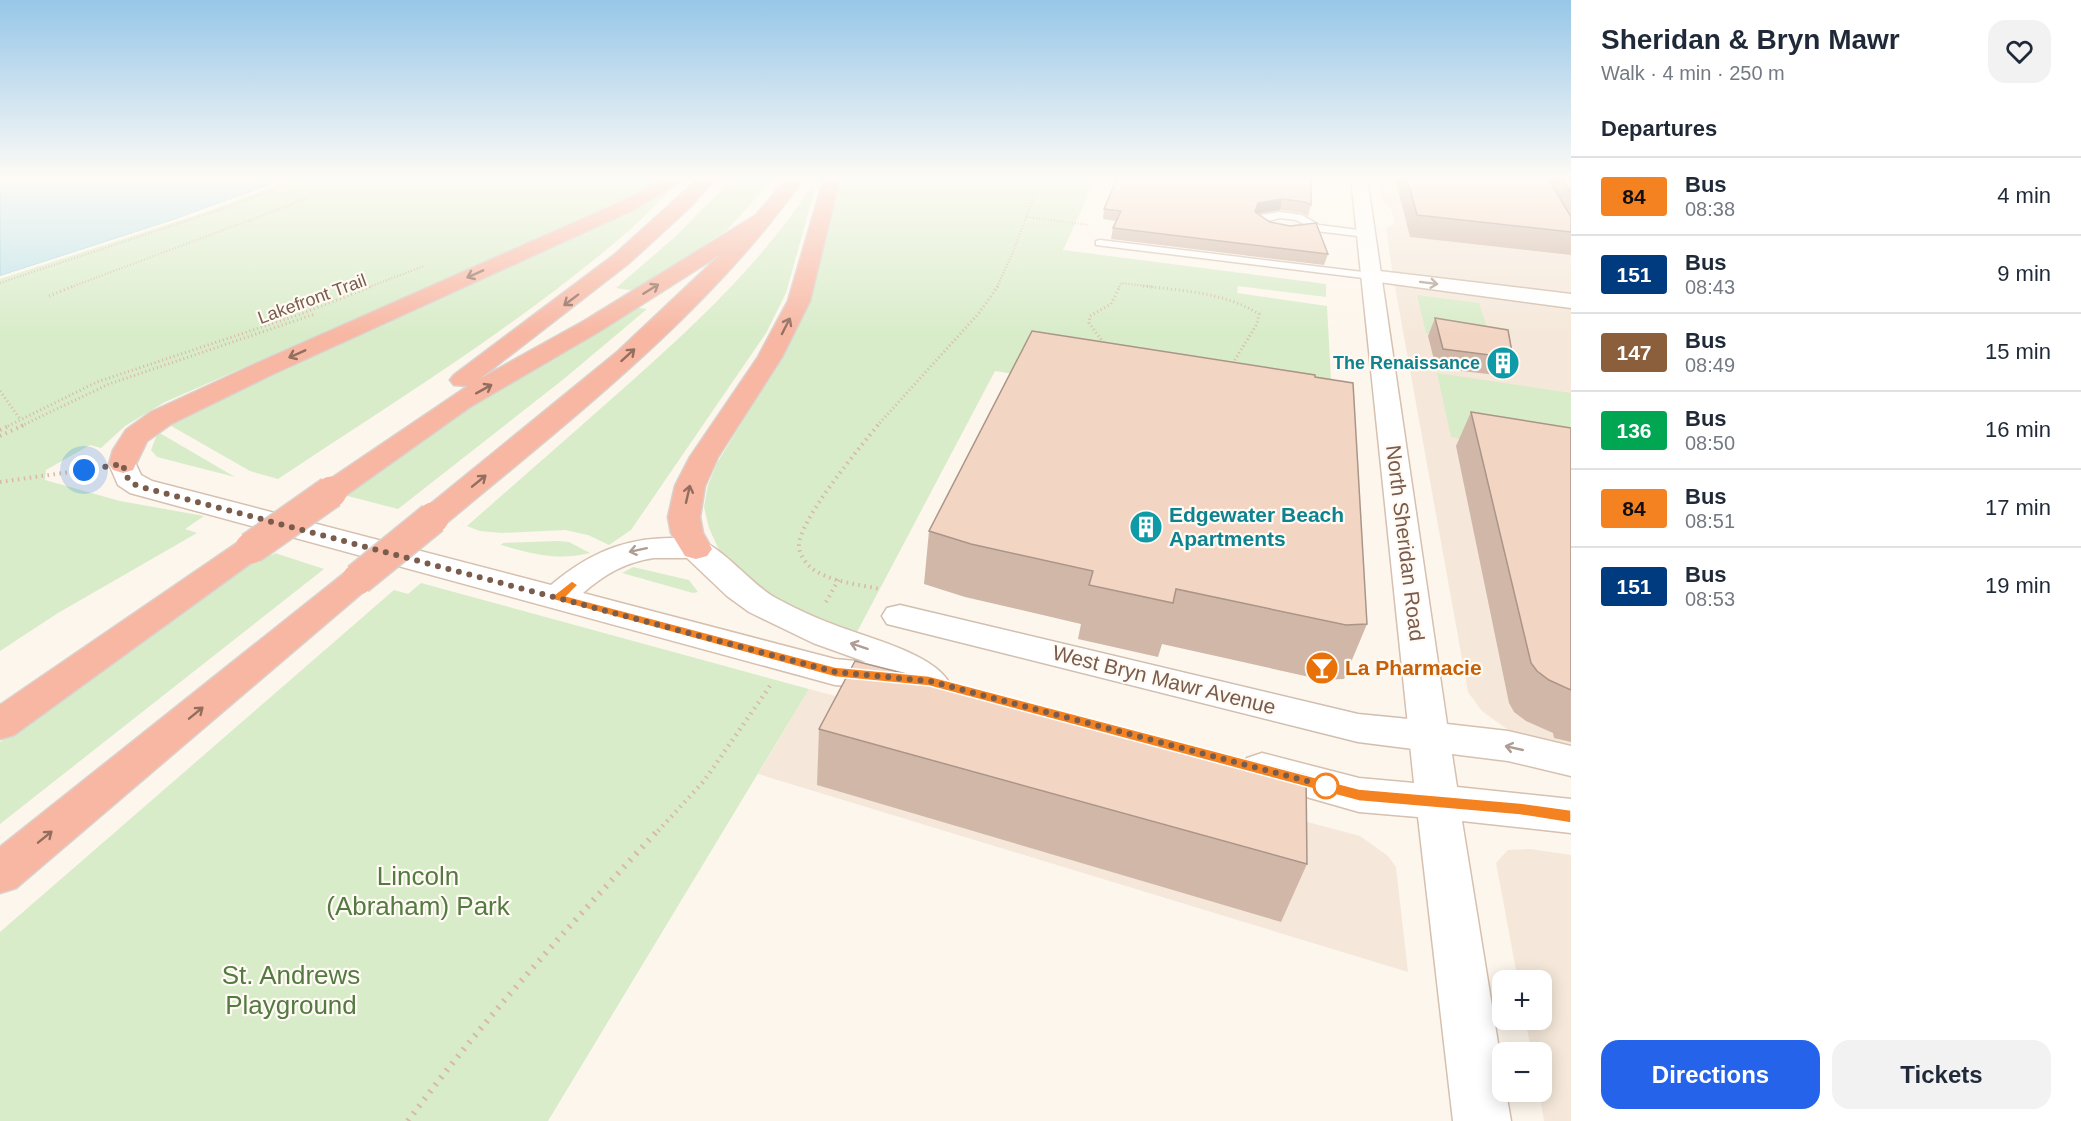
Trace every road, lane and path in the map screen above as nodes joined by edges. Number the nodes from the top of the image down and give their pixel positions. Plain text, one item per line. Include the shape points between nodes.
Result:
1 (158, 230) edge
2 (221, 230) edge
3 (575, 230) edge
4 (655, 230) edge
5 (745, 230) edge
6 (754, 230) edge
7 (818, 230) edge
8 (1023, 230) edge
9 (1335, 230) edge
10 (1366, 230) edge
11 (1366, 234) junction
12 (1100, 243) dead end
13 (430, 263) dead end
14 (425, 270) dead end
15 (1371, 276) junction
16 (396, 282) dead end
17 (0, 283) edge
18 (49, 296) dead end
19 (1571, 301) edge
20 (315, 314) dead end
21 (1109, 350) edge
22 (1226, 372) edge
23 (0, 392) edge
24 (20, 419) junction
25 (0, 430) edge
26 (0, 436) edge
27 (123, 464) junction
28 (0, 482) edge
29 (319, 489) junction
30 (239, 545) junction
31 (696, 549) junction
32 (558, 597) junction
33 (890, 602) joint
34 (771, 685) dead end
35 (0, 698) edge
36 (0, 725) edge
37 (1429, 736) junction
38 (1224, 759) edge
39 (1571, 762) edge
40 (1439, 803) junction
41 (1571, 816) edge
42 (0, 874) edge
43 (408, 1121) edge
44 (1482, 1121) edge

1 - 17 path
2 - 18 path
3 -> 27 highway via 161,418 131,442
4 -> 29 highway via 590,285
29 -> 5 highway
42 -> 6 highway, bridge via 630,353 715,274
31 -> 7 highway via 684,517 690,486 704,457 770,357 799,301
8 - 33 path via 1011,262 990,299 882,419 804,529 799,548 811,568
9 - 11 lane
10 - 11 main road, North Sheridan Road
11 - 15 main road, North Sheridan Road
12 - 15 lane
13 - 24 path, Lakefront Trail via 298,315 97,382
14 - 16 path, Lakefront Trail
15 -> 19 main road
15 - 37 main road, North Sheridan Road
20 - 26 path, Lakefront Trail via 109,384
21 - 22 path via 1089,323 1090,316 1112,304 1121,283 1215,295 1242,303 1259,314 1257,324
23 - 24 path
24 - 25 path, Lakefront Trail
27 - 28 path
27 - 32 main road via 131,484
29 - 30 highway, bridge
30 - 35 highway
30 - 36 highway
31 -> 32 main road via 642,548 619,555 585,573
32 -> 31 main road via 835,672 946,686 873,650 818,632 761,604
33 - 37 main road, West Bryn Mawr Avenue via 1358,728
34 - 43 path via 704,781 581,914 440,1078
39 -> 37 main road, West Bryn Mawr Avenue via 1508,746
37 - 40 main road, North Sheridan Road
38 - 40 main road via 1359,795
40 - 41 main road
40 - 44 main road, North Sheridan Road

